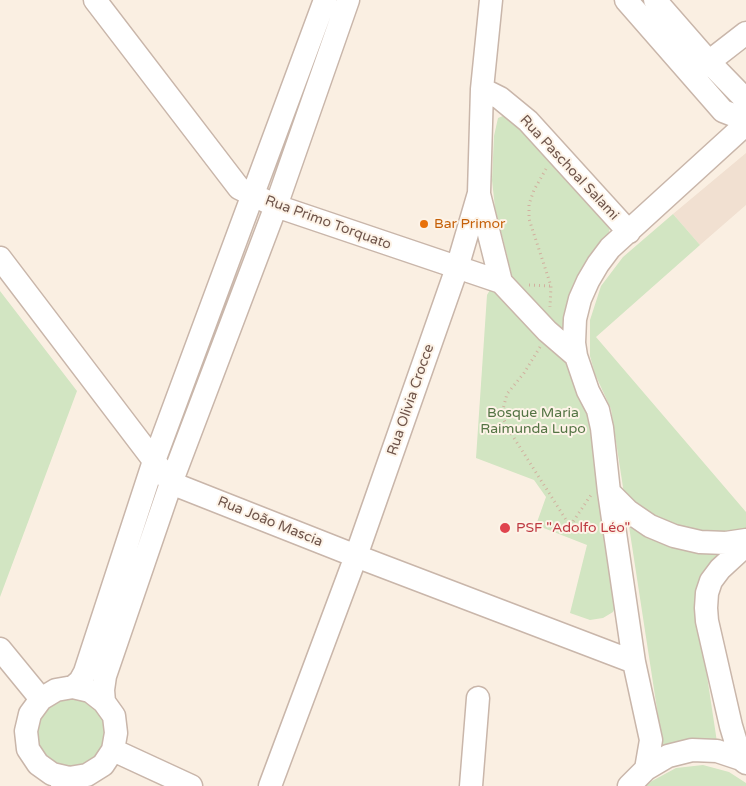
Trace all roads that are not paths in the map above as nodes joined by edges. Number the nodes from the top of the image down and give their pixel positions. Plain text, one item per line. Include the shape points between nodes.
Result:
1 (95, 0) edge
2 (325, 0) edge
3 (348, 0) edge
4 (492, 0) edge
5 (626, 0) edge
6 (655, 0) edge
7 (746, 34) edge
8 (701, 69) junction
9 (482, 89) junction
10 (746, 106) edge
11 (746, 120) edge
12 (746, 124) edge
13 (479, 193) junction
14 (252, 195) junction
15 (276, 206) junction
16 (629, 232) junction
17 (0, 258) edge
18 (457, 268) junction
19 (501, 282) junction
20 (576, 356) junction
21 (154, 461) junction
22 (171, 483) junction
23 (600, 494) junction
24 (746, 540) edge
25 (746, 546) edge
26 (356, 556) junction
27 (0, 649) edge
28 (634, 662) junction
29 (73, 688) junction
30 (478, 698) dead end
31 (41, 699) junction
32 (104, 702) junction
33 (113, 750) junction
34 (744, 761) edge
35 (38, 764) junction
36 (646, 769) junction
37 (66, 782) edge
38 (36, 786) edge
39 (190, 786) edge
40 (270, 786) edge
41 (471, 786) edge
42 (629, 786) edge

1 - 14 street, Rua Primo Torquato via 239,188
2 - 14 street
3 - 15 street
4 - 9 street, Rua Olivia Crocce
5 - 8 street
6 - 8 street
7 - 8 street
8 - 10 street via 744,98
8 - 11 street via 723,111
9 - 13 street, Rua Olivia Crocce
9 - 16 street, Rua Paschoal Salami via 500,98 528,121
12 - 16 street
13 - 18 street, Rua Olivia Crocce
13 - 19 street
14 - 15 street, Rua Primo Torquato
14 - 21 street
15 - 18 street, Rua Primo Torquato
15 - 22 street
16 - 20 street via 610,248 598,264 580,299 575,319
17 - 21 street
18 - 19 street, Rua Primo Torquato
18 - 26 street, Rua Olivia Crocce
19 - 20 street via 547,331
20 - 23 street via 602,428
21 - 22 street
21 - 29 street via 85,672
22 - 26 street, Rua João Mascia
22 - 32 street via 105,676
23 - 24 street via 650,526 674,536 700,542
23 - 28 street
25 - 34 street via 711,581 706,608 731,726
26 - 28 street, Rua João Mascia
26 - 40 street, Rua Olivia Crocce
27 - 31 street
28 - 36 street via 651,740
29 - 31 street via 56,690
29 - 32 street via 90,691
30 - 41 street
31 - 35 street via 30,714 26,731 28,749
32 - 33 street via 114,716 116,734
33 - 37 street via 102,765 87,775
33 - 39 street
34 - 36 street via 717,751 692,750 668,756
35 - 37 street
35 - 38 street
36 - 42 street

